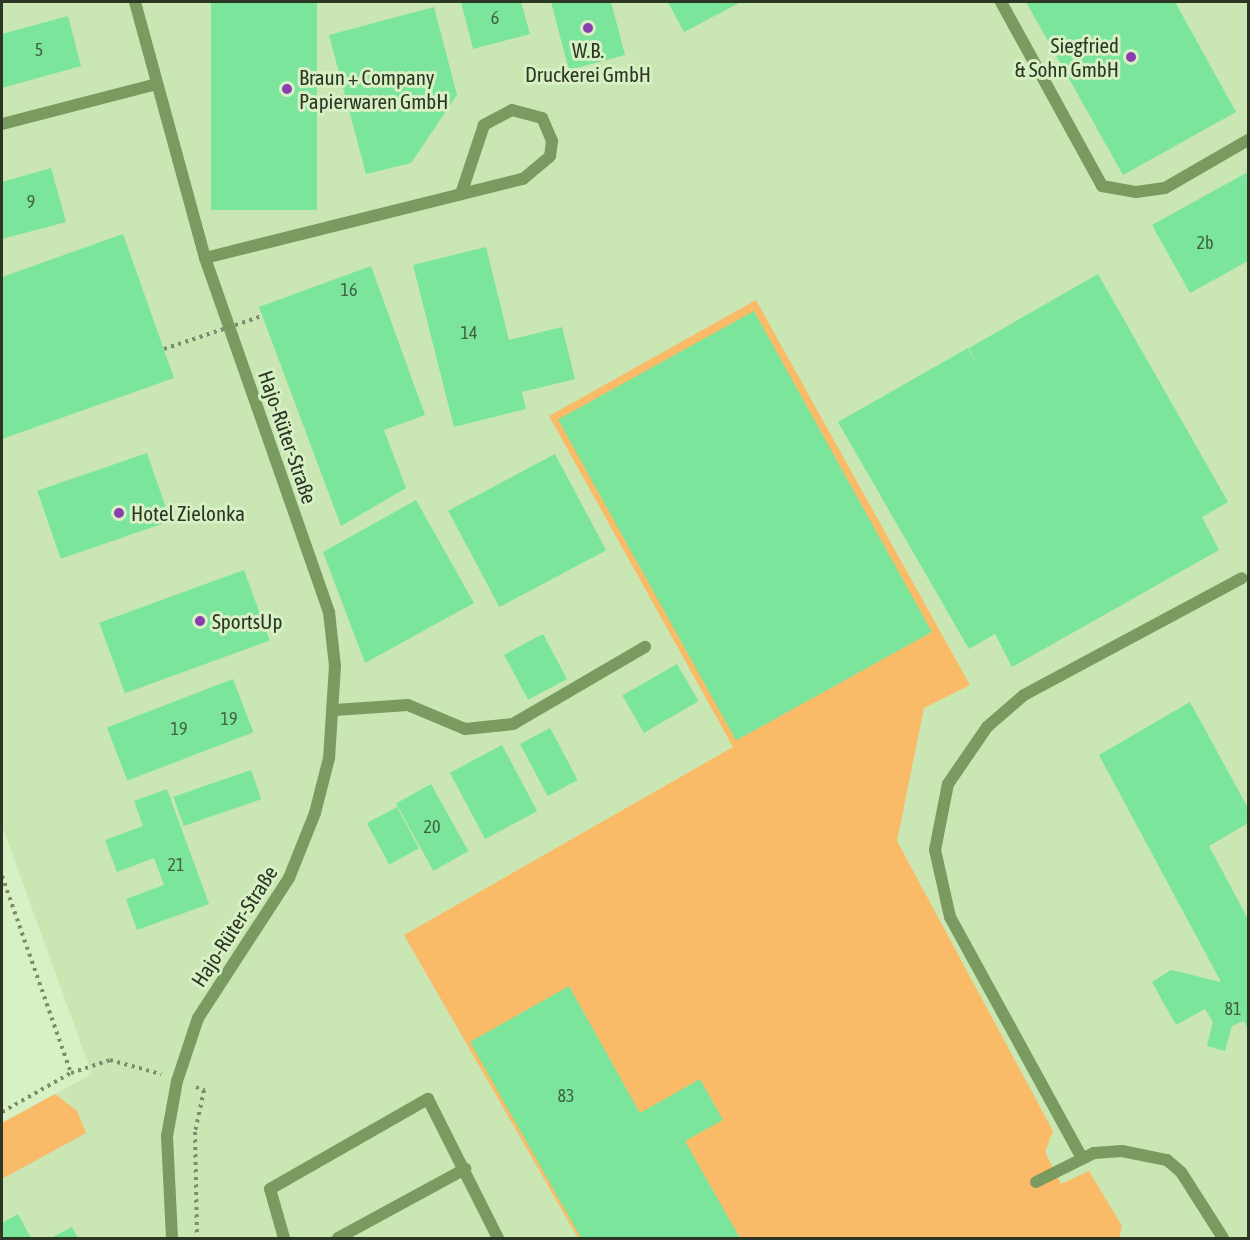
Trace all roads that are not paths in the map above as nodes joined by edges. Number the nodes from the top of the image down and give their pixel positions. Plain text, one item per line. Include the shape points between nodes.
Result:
1 (135, 2) edge
2 (1001, 2) edge
3 (157, 84) junction
4 (2, 124) edge
5 (1248, 140) edge
6 (461, 194) junction
7 (205, 258) junction
8 (1242, 578) dead end
9 (645, 647) dead end
10 (335, 710) junction
11 (1082, 1158) junction
12 (465, 1169) junction
13 (1036, 1182) dead end
14 (172, 1239) edge
15 (284, 1239) edge
16 (338, 1239) edge
17 (498, 1239) edge
18 (1223, 1239) edge

1 - 3 street, Hajo-Rüter-Straße
2 - 5 street via 1102,186 1136,192 1165,188
3 - 4 street
3 - 7 street, Hajo-Rüter-Straße
6 - 6 street via 540,170 552,141 542,118 512,110 484,125
6 - 7 street
7 - 10 street, Hajo-Rüter-Straße via 328,612
8 - 11 street via 1024,695 987,727 948,784 935,850 950,917
9 - 10 street via 513,724 465,729 408,705
10 - 14 street, Hajo-Rüter-Straße via 315,813 290,878 198,1018 177,1081 167,1136
11 - 13 street
11 - 18 street via 1122,1151 1167,1160 1181,1172
12 - 15 street via 428,1100 270,1189
12 - 16 street
12 - 17 street

